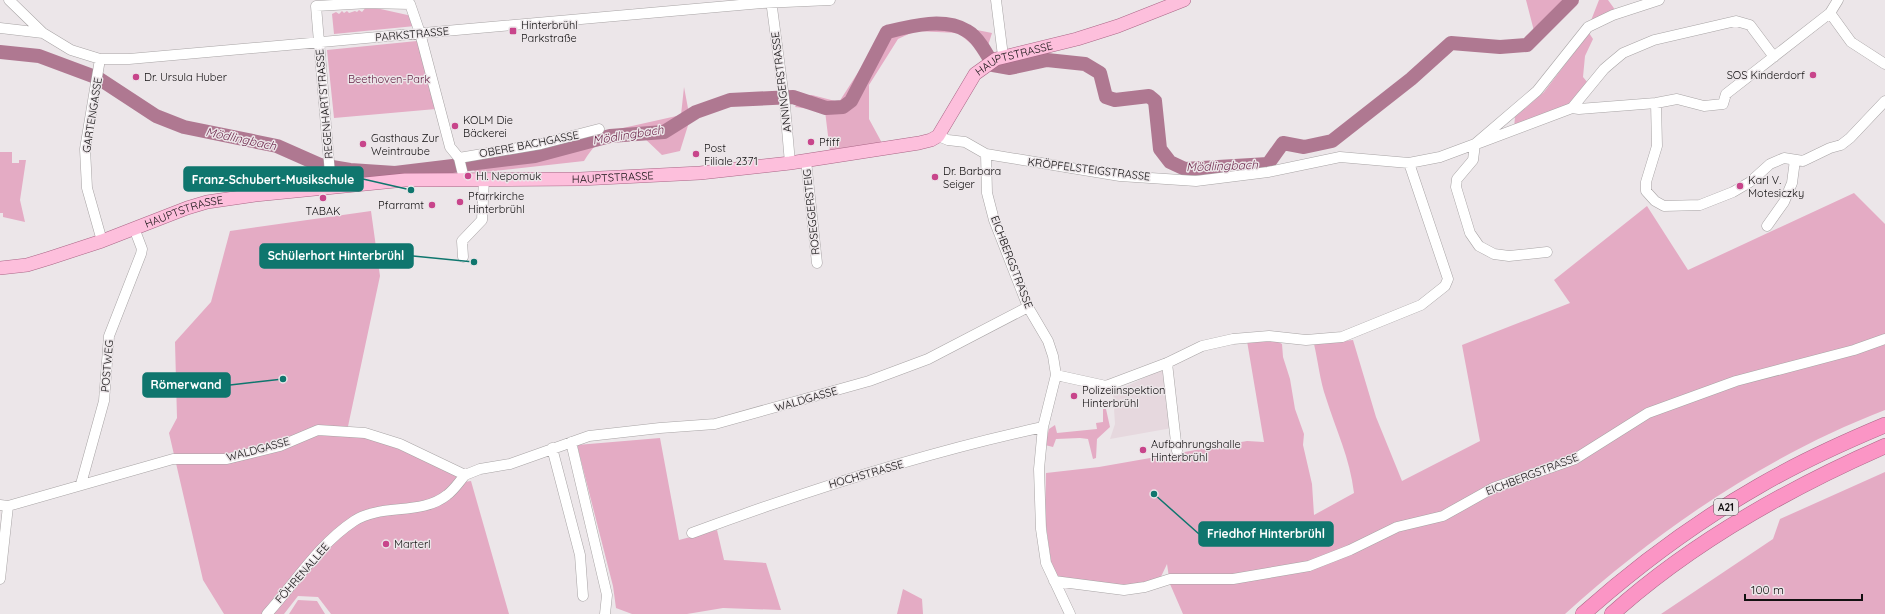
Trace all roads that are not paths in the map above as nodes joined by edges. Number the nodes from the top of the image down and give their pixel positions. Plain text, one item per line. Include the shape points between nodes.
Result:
1 (9, 0) edge
2 (830, 0) edge
3 (996, 0) edge
4 (1184, 0) edge
5 (1659, 0) edge
6 (1838, 0) edge
7 (771, 1) edge
8 (1830, 13) junction
9 (0, 28) edge
10 (43, 33) junction
11 (420, 33) junction
12 (319, 42) junction
13 (1774, 57) junction
14 (100, 59) junction
15 (996, 59) junction
16 (1885, 64) edge
17 (1885, 101) edge
18 (1656, 103) junction
19 (1572, 108) junction
20 (599, 129) dead end
21 (938, 136) junction
22 (1475, 144) junction
23 (986, 154) junction
24 (459, 160) junction
25 (1795, 160) junction
26 (806, 161) junction
27 (790, 163) junction
28 (1409, 163) junction
29 (463, 176) junction
30 (484, 179) junction
31 (327, 188) junction
32 (1767, 226) dead end
33 (134, 228) junction
34 (102, 241) junction
35 (1547, 252) dead end
36 (462, 257) dead end
37 (817, 263) dead end
38 (0, 268) edge
39 (1028, 307) junction
40 (1885, 339) edge
41 (1167, 363) junction
42 (1056, 375) junction
43 (1885, 424) edge
44 (1043, 427) junction
45 (571, 442) junction
46 (1885, 446) edge
47 (552, 448) junction
48 (1177, 451) dead end
49 (465, 475) junction
50 (81, 484) junction
51 (4, 505) edge
52 (692, 533) dead end
53 (0, 578) edge
54 (1054, 581) junction
55 (583, 596) dead end
56 (267, 614) edge
57 (605, 614) edge
58 (1070, 614) edge
59 (1583, 614) edge
60 (1612, 614) edge

1 - 10 street
2 - 7 street, PARKSTRASSE
3 - 15 street
4 - 15 main road, HAUPTSTRASSE via 1077,40
5 - 22 street, KRÖPFELSTEIGSTRASSE via 1613,15 1588,27 1537,91
6 - 8 street
7 - 11 street, PARKSTRASSE
7 - 27 street, ANNINGERSTRASSE
8 - 13 street
8 - 16 street via 1851,42
9 - 10 street, PARKSTRASSE
10 - 14 street, PARKSTRASSE via 71,50
11 - 12 street, PARKSTRASSE
11 - 12 street, REGENHARTSTRASSE via 410,4 316,6
11 - 24 street via 450,147
12 - 14 street, PARKSTRASSE via 129,59
12 - 31 street, REGENHARTSTRASSE via 330,174
13 - 18 street via 1726,94 1723,104 1704,106 1677,99
13 - 19 street via 1750,25 1736,21 1654,40 1623,53 1604,69
14 - 34 street, GARTENGASSE via 85,149 85,168 87,188
15 - 21 main road, HAUPTSTRASSE via 975,74
17 - 25 street via 1841,145 1803,161
18 - 19 street
18 - 25 street via 1657,146 1646,182 1646,191 1664,206 1700,205 1733,192 1750,182 1770,164 1784,158
19 - 22 street
20 - 24 street, OBERE BACHGASSE via 541,144
21 - 23 street via 965,142
21 - 26 main road, HAUPTSTRASSE via 919,143
22 - 28 street, KRÖPFELSTEIGSTRASSE via 1440,158
22 - 35 street via 1473,160 1457,179 1456,187 1470,234 1479,246 1494,254 1509,256
23 - 28 street, KRÖPFELSTEIGSTRASSE via 1120,176 1196,180 1268,172 1340,156
23 - 39 street, EICHBERGSTRASSE via 987,193 994,220
24 - 29 street
25 - 32 street via 1792,183 1784,202
26 - 27 main road, HAUPTSTRASSE
26 - 37 street, ROSEGGERSTEIG
27 - 30 main road, HAUPTSTRASSE via 676,174 580,179
28 - 41 street via 1448,279 1445,286 1421,305 1342,337 1306,340 1269,336 1233,339 1202,346
29 - 30 main road, HAUPTSTRASSE
29 - 31 main road, HAUPTSTRASSE
30 - 36 street via 482,220 462,241
31 - 33 main road, HAUPTSTRASSE via 207,202
33 - 34 main road, HAUPTSTRASSE
33 - 50 street, POSTWEG via 142,249 141,254 109,336 104,401
34 - 38 main road, HAUPTSTRASSE via 27,265
39 - 42 street, EICHBERGSTRASSE via 1048,341 1054,356
39 - 45 street, WALDGASSE via 928,359 869,381 715,424 589,436
40 - 54 street, EICHBERGSTRASSE via 1854,350 1736,381 1648,413 1575,459 1493,488 1443,516 1397,527 1309,566 1233,579 1170,579 1146,587 1124,590
41 - 42 street via 1106,386
41 - 48 street
42 - 44 street, EICHBERGSTRASSE
43 - 59 highway, A21 via 1834,447 1753,490 1683,534 1608,591
44 - 52 street, HOCHSTRASSE via 996,437 832,483
44 - 54 street, EICHBERGSTRASSE via 1039,469 1041,529 1046,563
45 - 47 street, WALDGASSE
45 - 57 street via 607,595
46 - 60 highway, A21 via 1840,465 1766,504 1692,551
47 - 49 street, WALDGASSE via 510,464 480,469
47 - 55 street via 580,555
49 - 50 street, WALDGASSE via 400,444 365,433 327,429 318,430 280,446 227,459 173,459
49 - 56 street, FÖHRENALLEE via 446,496 424,505 377,511 354,521 322,548
50 - 51 street, WALDGASSE
51 - 53 street
54 - 58 street, EICHBERGSTRASSE

